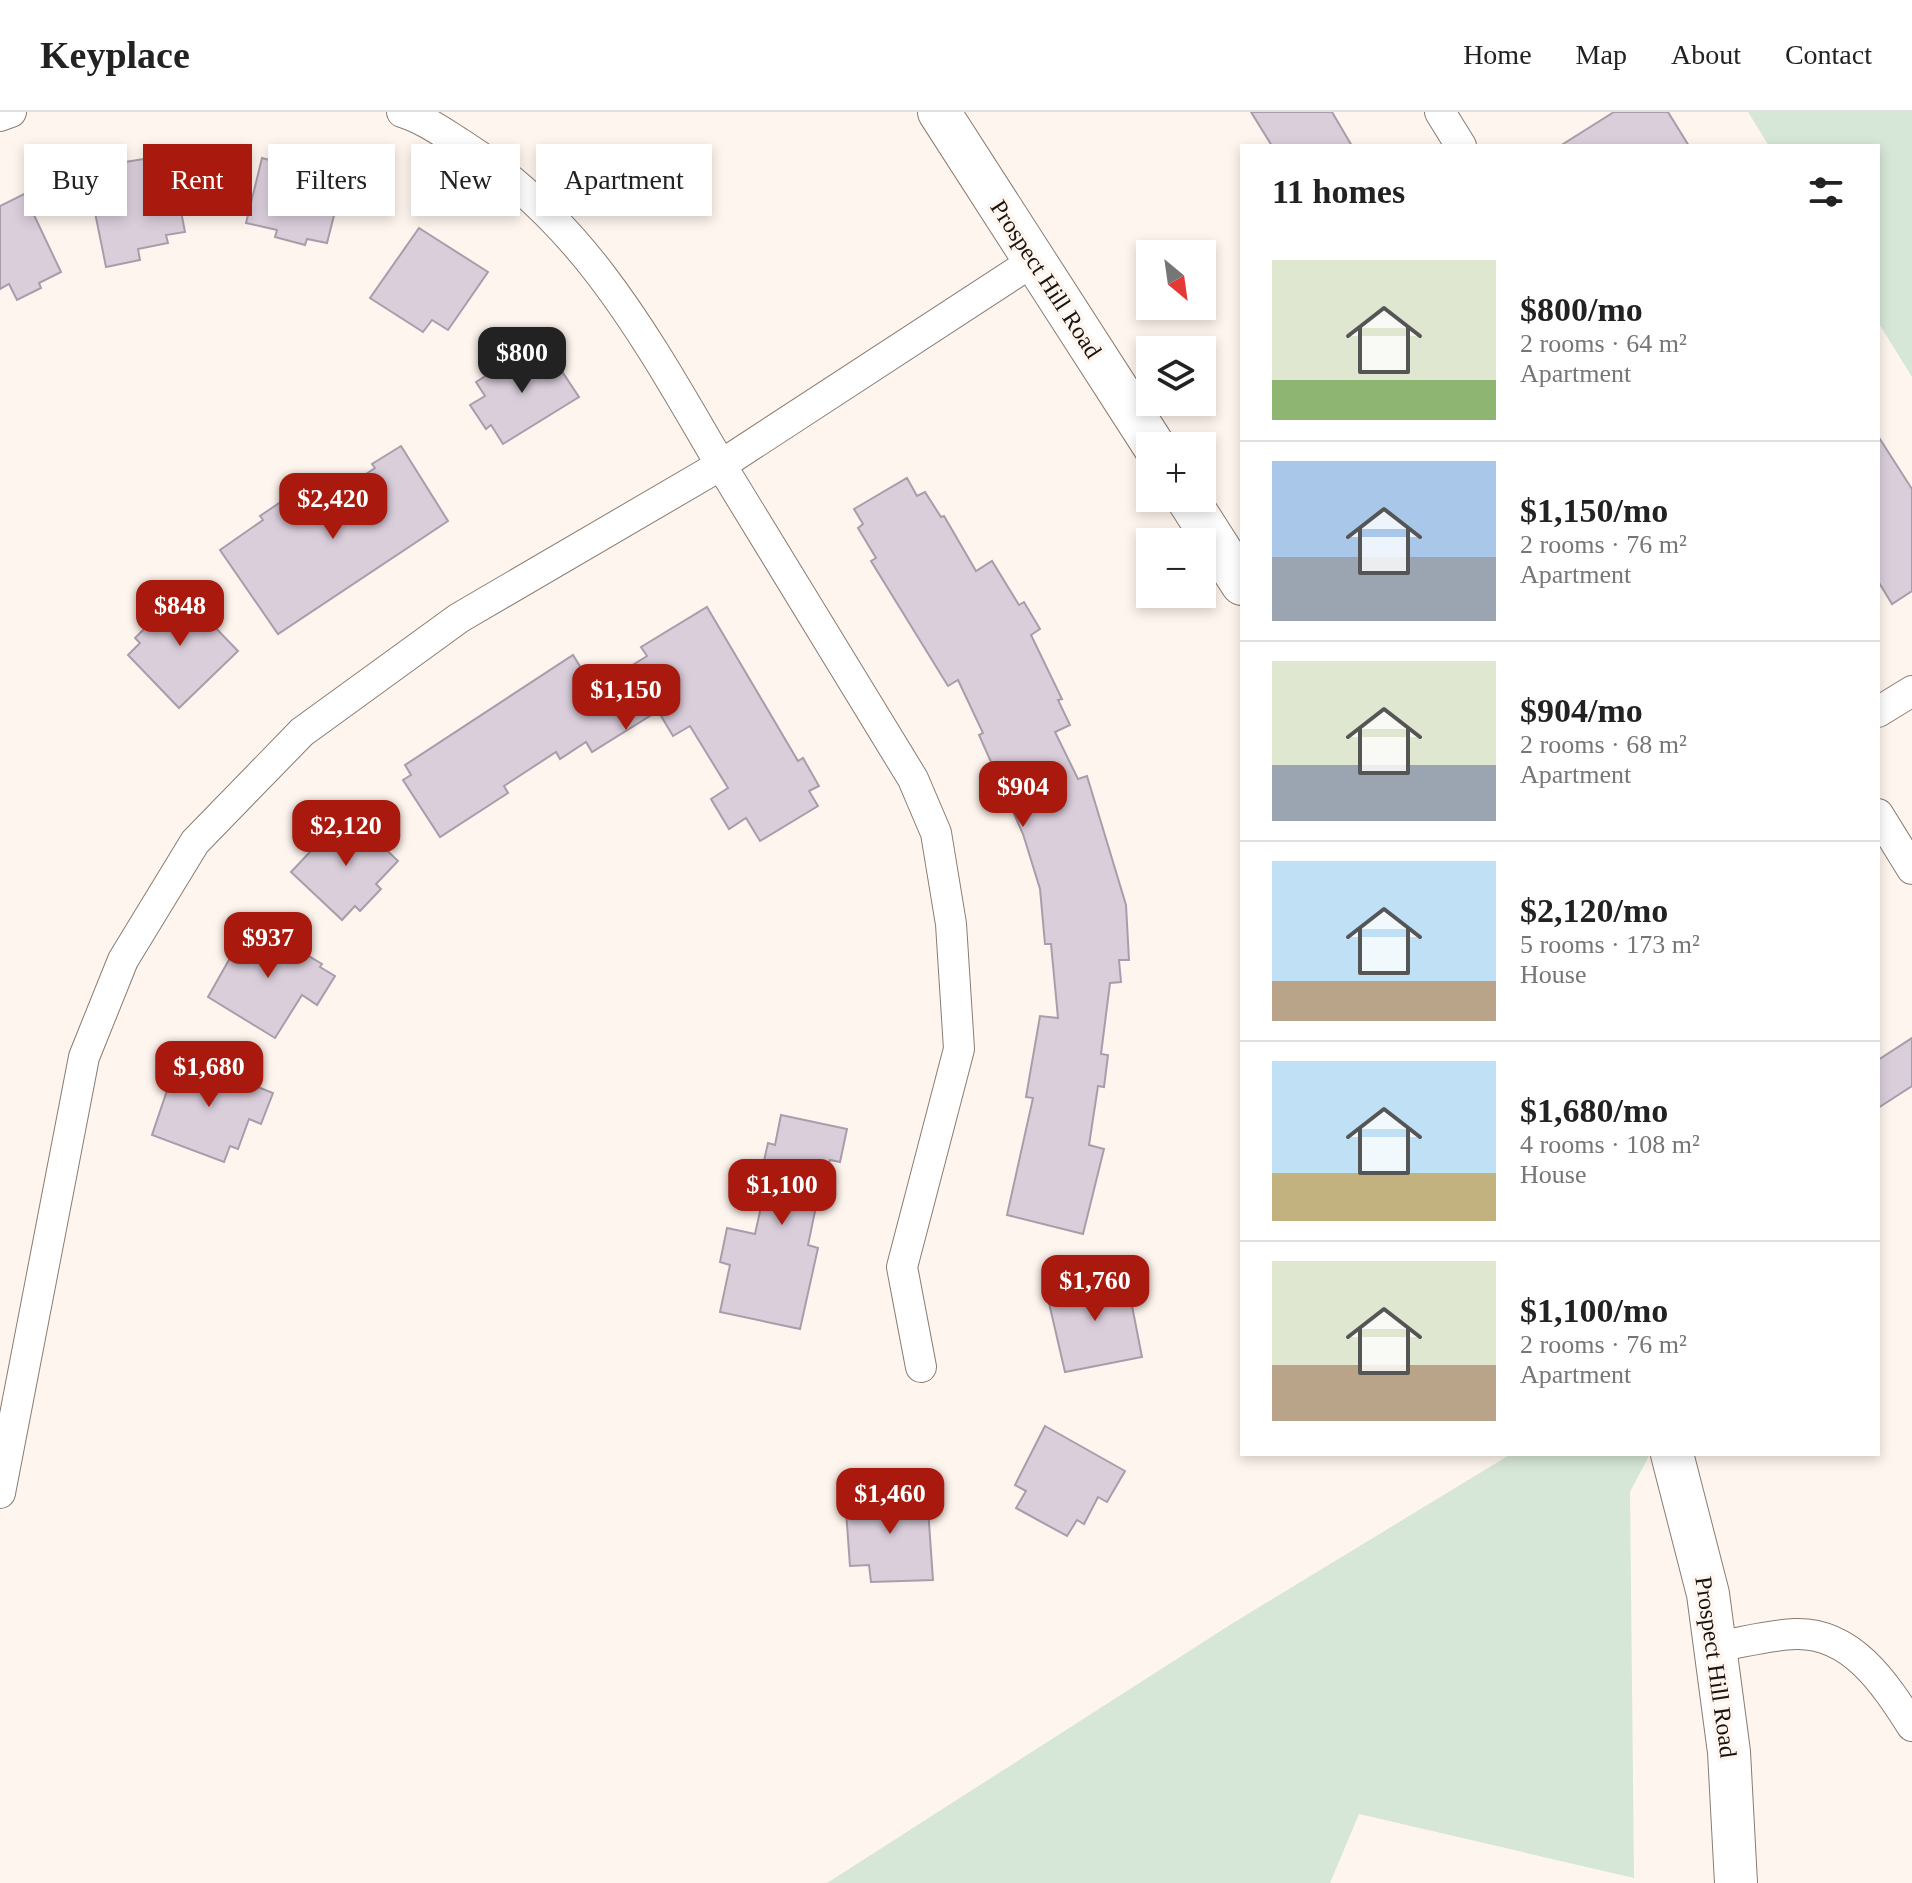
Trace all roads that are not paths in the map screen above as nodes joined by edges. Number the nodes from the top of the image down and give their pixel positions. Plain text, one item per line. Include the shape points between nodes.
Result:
1 (11, 112) edge
2 (402, 112) edge
3 (939, 112) edge
4 (1440, 112) edge
5 (0, 116) edge
6 (1460, 144) edge
7 (1035, 260) junction
8 (1145, 432) edge
9 (721, 465) junction
10 (1196, 512) edge
11 (1240, 581) edge
12 (1912, 691) edge
13 (1880, 711) edge
14 (1880, 817) edge
15 (1912, 869) edge
16 (14, 1348) edge
17 (921, 1367) dead end
18 (1673, 1456) edge
19 (0, 1493) edge
20 (1714, 1647) junction
21 (1912, 1726) edge
22 (1736, 1883) edge

1 - 5 street
2 - 9 street via 489,162 560,223 632,315
3 - 7 street, Prospect Hill Road
4 - 6 street
7 - 8 street, Prospect Hill Road
7 - 9 street
9 - 16 street via 459,618 302,732 195,842 123,960 84,1057
9 - 17 street via 913,779 936,833 951,924 959,1049 902,1267
10 - 11 street
12 - 13 street
14 - 15 street
16 - 19 street
18 - 20 street, Prospect Hill Road via 1708,1594
20 - 21 street via 1795,1634 1821,1636 1856,1656 1884,1682
20 - 22 street, Prospect Hill Road via 1729,1752

